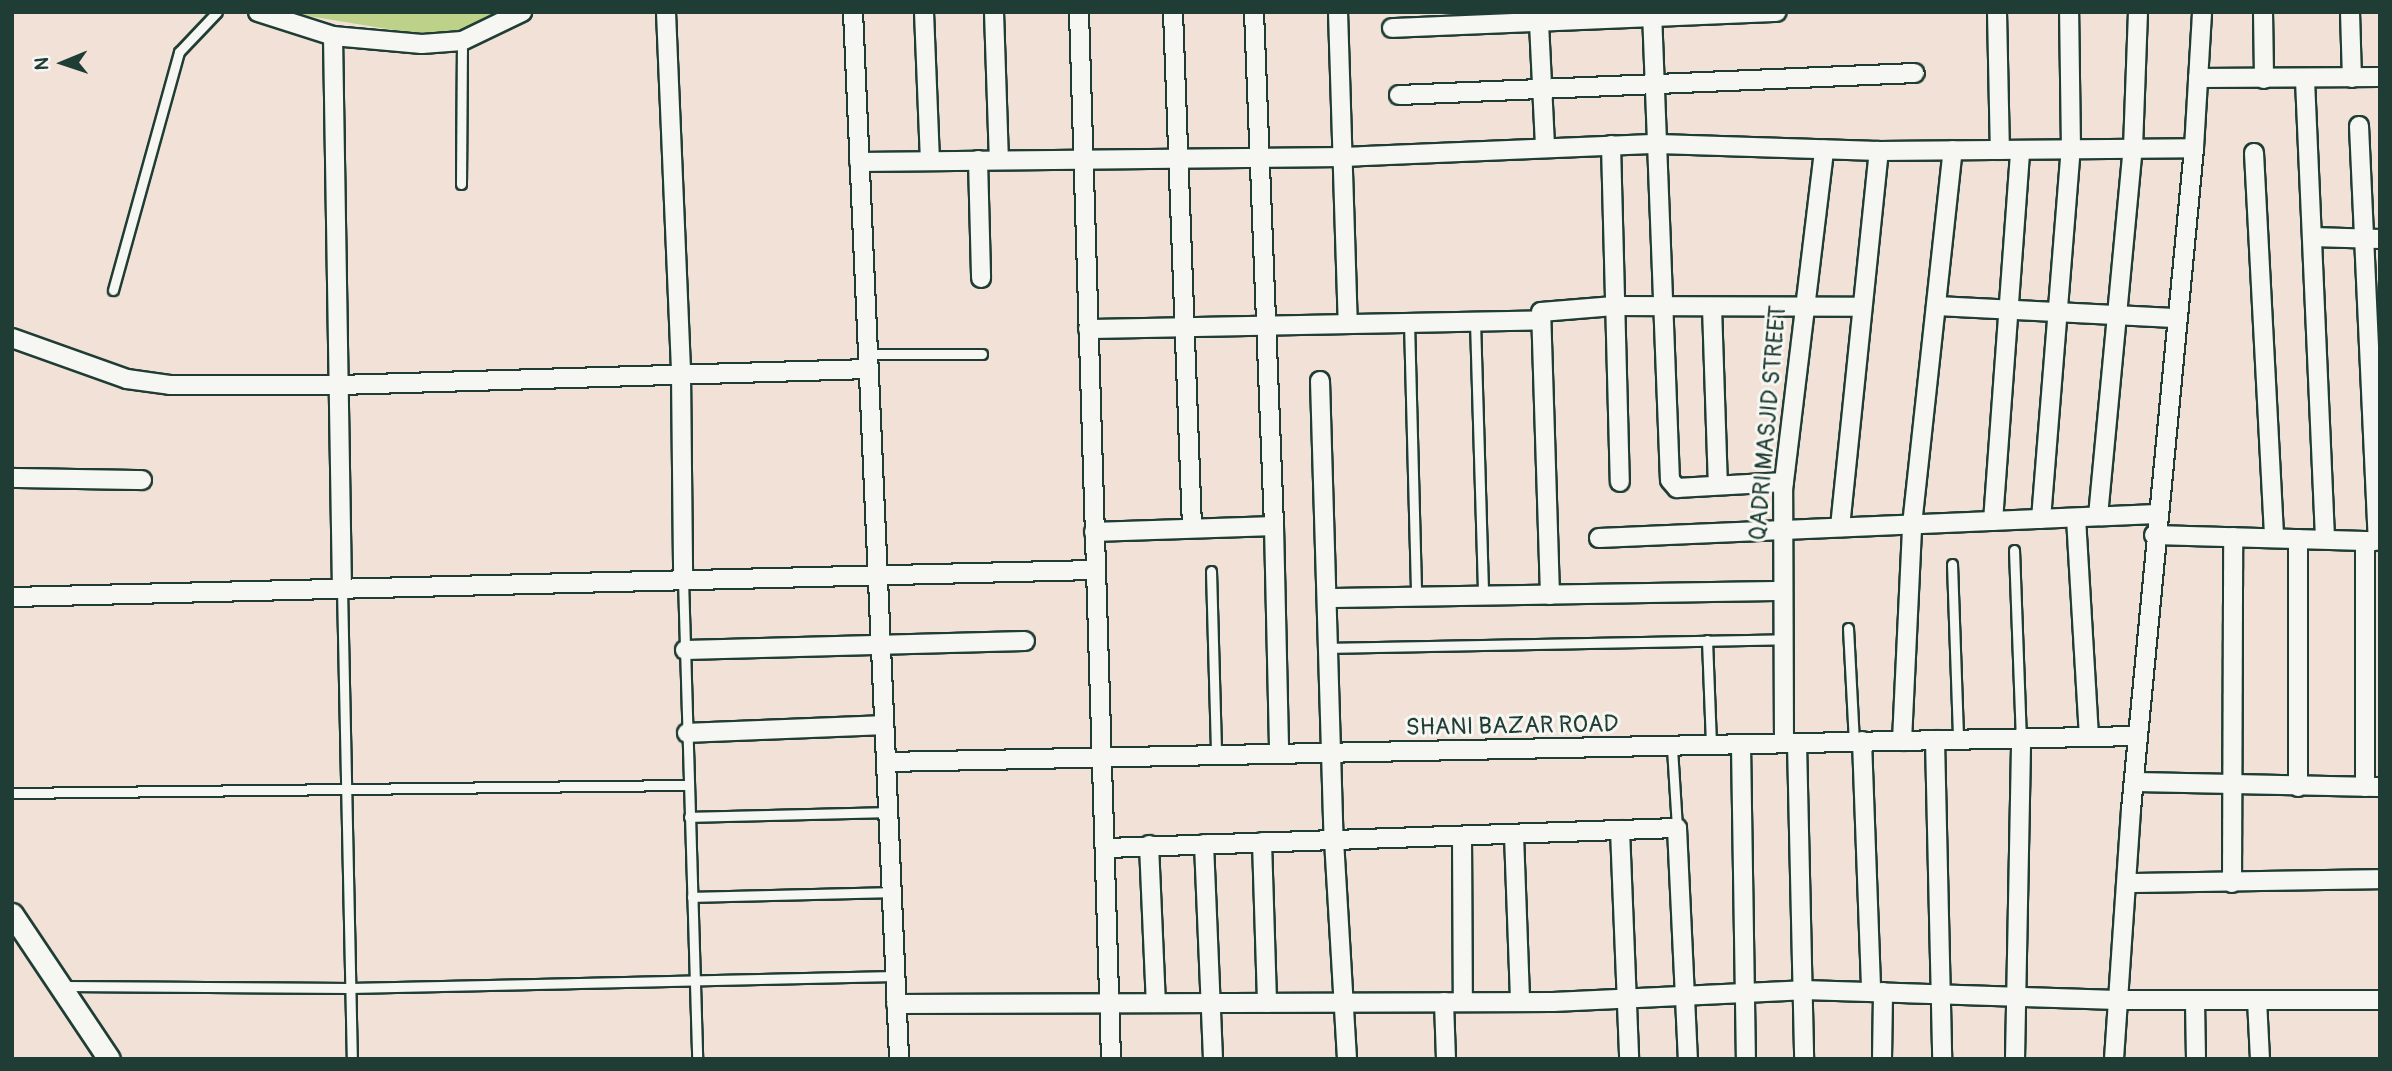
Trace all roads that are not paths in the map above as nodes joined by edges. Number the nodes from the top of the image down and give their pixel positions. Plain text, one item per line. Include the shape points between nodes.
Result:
1 (217, 12) edge
2 (258, 12) edge
3 (522, 12) edge
4 (666, 12) edge
5 (853, 12) edge
6 (925, 12) edge
7 (994, 12) edge
8 (1079, 12) edge
9 (1173, 12) edge
10 (1254, 12) edge
11 (1338, 12) edge
12 (1777, 12) edge
13 (1997, 12) edge
14 (2069, 12) edge
15 (2138, 12) edge
16 (2202, 12) edge
17 (2263, 12) edge
18 (2350, 12) edge
19 (1652, 15) edge
20 (1539, 23) junction
21 (1392, 28) dead end
22 (332, 36) junction
23 (462, 41) junction
24 (1915, 73) dead end
25 (2198, 78) junction
26 (2352, 78) junction
27 (2380, 78) edge
28 (2264, 79) junction
29 (2305, 80) junction
30 (1655, 85) junction
31 (1542, 89) junction
32 (1399, 95) dead end
33 (2359, 126) dead end
34 (1658, 144) junction
35 (1611, 145) junction
36 (1545, 147) junction
37 (2133, 148) junction
38 (2194, 148) junction
39 (1824, 149) junction
40 (2020, 149) junction
41 (2071, 149) junction
42 (1953, 150) junction
43 (2000, 150) junction
44 (1879, 151) junction
45 (2254, 153) dead end
46 (1343, 157) junction
47 (1259, 158) junction
48 (999, 159) junction
49 (978, 160) junction
50 (1181, 160) junction
51 (930, 161) junction
52 (1083, 161) junction
53 (859, 162) junction
54 (461, 184) dead end
55 (2312, 237) junction
56 (2372, 238) edge
57 (981, 278) dead end
58 (113, 290) dead end
59 (1614, 306) junction
60 (1936, 306) junction
61 (1663, 307) junction
62 (1712, 307) junction
63 (1803, 307) junction
64 (1862, 307) junction
65 (2007, 311) junction
66 (2061, 313) junction
67 (2116, 316) junction
68 (2175, 318) junction
69 (1539, 320) junction
70 (1475, 321) junction
71 (1409, 322) junction
72 (1348, 323) junction
73 (1265, 324) junction
74 (1185, 328) junction
75 (1088, 329) junction
76 (12, 338) edge
77 (982, 354) dead end
78 (868, 362) junction
79 (681, 373) junction
80 (1320, 381) dead end
81 (339, 384) junction
82 (12, 478) edge
83 (142, 480) dead end
84 (1620, 482) dead end
85 (1784, 482) junction
86 (1718, 485) junction
87 (2156, 514) junction
88 (2098, 516) junction
89 (2076, 518) junction
90 (2041, 519) junction
91 (1993, 521) junction
92 (1912, 525) junction
93 (1273, 527) junction
94 (1840, 527) junction
95 (1192, 528) junction
96 (1781, 530) junction
97 (1094, 532) junction
98 (2154, 535) junction
99 (2233, 537) junction
100 (2274, 537) junction
101 (1599, 538) dead end
102 (2298, 538) junction
103 (2325, 539) junction
104 (2375, 541) edge
105 (2014, 551) dead end
106 (1952, 564) dead end
107 (1095, 570) junction
108 (1211, 571) dead end
109 (877, 574) junction
110 (683, 579) junction
111 (342, 588) junction
112 (1782, 591) junction
113 (1550, 595) junction
114 (1483, 596) junction
115 (12, 597) edge
116 (1416, 597) junction
117 (1327, 598) junction
118 (1848, 628) dead end
119 (1783, 639) junction
120 (1707, 640) junction
121 (1025, 641) dead end
122 (881, 645) junction
123 (1328, 649) junction
124 (685, 650) junction
125 (884, 725) junction
126 (687, 733) junction
127 (2089, 736) junction
128 (2138, 736) junction
129 (2021, 737) junction
130 (1958, 739) junction
131 (1935, 740) junction
132 (1902, 741) junction
133 (1858, 742) junction
134 (1791, 743) junction
135 (1741, 745) junction
136 (1711, 746) junction
137 (1672, 748) junction
138 (1331, 753) junction
139 (1279, 754) junction
140 (1216, 755) junction
141 (1103, 759) junction
142 (886, 762) junction
143 (2134, 782) junction
144 (689, 785) junction
145 (2234, 786) junction
146 (2298, 787) junction
147 (2373, 787) edge
148 (346, 789) junction
149 (12, 793) edge
150 (888, 812) junction
151 (690, 817) junction
152 (1677, 828) junction
153 (1620, 830) junction
154 (1514, 835) junction
155 (1462, 836) junction
156 (1334, 840) junction
157 (1262, 842) junction
158 (1204, 844) junction
159 (1149, 845) junction
160 (1107, 848) junction
161 (2380, 879) edge
162 (2232, 883) junction
163 (2127, 884) junction
164 (891, 892) junction
165 (692, 897) junction
166 (12, 914) edge
167 (895, 976) junction
168 (694, 980) junction
169 (64, 986) junction
170 (349, 988) junction
171 (1802, 990) junction
172 (1877, 992) junction
173 (1744, 993) junction
174 (1941, 993) junction
175 (2016, 996) junction
176 (1687, 997) junction
177 (1628, 1000) junction
178 (2118, 1000) junction
179 (2257, 1000) junction
180 (2380, 1000) edge
181 (2195, 1001) junction
182 (1345, 1002) junction
183 (1444, 1002) junction
184 (1463, 1002) junction
185 (1520, 1002) junction
186 (1156, 1003) junction
187 (1210, 1003) junction
188 (1267, 1003) junction
189 (896, 1004) junction
190 (1110, 1004) junction
191 (109, 1059) edge
192 (352, 1059) edge
193 (697, 1059) edge
194 (899, 1059) edge
195 (1111, 1059) edge
196 (1213, 1059) edge
197 (1347, 1059) edge
198 (1446, 1059) edge
199 (1629, 1059) edge
200 (1688, 1059) edge
201 (1746, 1059) edge
202 (1804, 1059) edge
203 (1882, 1059) edge
204 (1942, 1059) edge
205 (2015, 1059) edge
206 (2114, 1059) edge
207 (2196, 1059) edge
208 (2260, 1059) edge

1 - 58 lane via 179,52
2 - 22 street
3 - 23 street
4 - 79 street
5 - 53 street
6 - 51 street
7 - 48 street
8 - 52 street
9 - 50 street
10 - 47 street
11 - 46 street
12 - 19 street
13 - 43 street
14 - 41 street
15 - 37 street
16 - 25 street
17 - 28 street
18 - 26 street
19 - 20 street
19 - 30 street
20 - 21 street
20 - 31 street
22 - 23 street via 422,44
22 - 81 street
23 - 54 lane
24 - 30 street
25 - 28 street
25 - 38 street
26 - 27 street
26 - 29 street
28 - 29 street
29 - 55 street
30 - 31 street
30 - 34 street
31 - 32 street
31 - 36 street
33 - 56 street
34 - 35 street
34 - 39 street
34 - 61 street
35 - 36 street
35 - 59 street
36 - 46 street
37 - 38 street
37 - 41 street
37 - 67 street
38 - 68 street
39 - 44 street
39 - 63 street, QADRI MASJID STREET
40 - 41 street
40 - 43 street
40 - 65 street
41 - 66 street
42 - 43 street
42 - 44 street
42 - 60 street
44 - 64 street
45 - 100 street
46 - 47 street
46 - 72 street
47 - 50 street
47 - 73 street
48 - 49 street
48 - 52 street
49 - 51 street
49 - 57 street
50 - 52 street
50 - 74 street
51 - 53 street
52 - 75 street
53 - 78 street
55 - 56 street
55 - 103 street
56 - 104 street
59 - 61 street
59 - 69 street via 1550,309 1541,312
59 - 84 street
60 - 65 street
60 - 92 street
61 - 62 street
61 - 86 street via 1671,485
62 - 63 street
62 - 86 street
63 - 64 street
63 - 85 street, QADRI MASJID STREET
64 - 94 street
65 - 66 street
65 - 91 street
66 - 67 street
66 - 90 street
67 - 68 street
67 - 88 street
68 - 87 street
69 - 70 street
69 - 113 street
70 - 71 street
70 - 114 lane
71 - 72 street
71 - 116 lane
72 - 73 street
73 - 74 street
73 - 93 street
74 - 75 street
74 - 95 street
75 - 97 street
76 - 81 street via 127,379 170,385
77 - 78 lane
78 - 79 street
78 - 109 street
79 - 81 street
79 - 110 street
80 - 117 street
81 - 111 street
82 - 83 street
85 - 86 street
85 - 96 street, QADRI MASJID STREET
87 - 88 street
87 - 98 street
88 - 89 street
89 - 90 street
89 - 127 street
90 - 91 street
91 - 92 street
92 - 94 street
92 - 132 street
93 - 95 street
93 - 139 street
94 - 96 street
95 - 97 street
96 - 101 street
96 - 112 street, QADRI MASJID STREET
97 - 107 street
98 - 99 street
98 - 128 street
99 - 100 street
99 - 145 street
100 - 102 street
102 - 103 street
102 - 146 street
103 - 104 street
104 - 147 street
105 - 129 lane
106 - 130 lane
107 - 109 street
107 - 141 street
108 - 140 lane
109 - 110 street
109 - 122 street
110 - 111 street
110 - 124 lane
111 - 115 street
111 - 148 lane
112 - 113 street
112 - 119 street, QADRI MASJID STREET
113 - 114 street
114 - 116 street
116 - 117 street
117 - 123 street
118 - 133 lane
119 - 120 lane
119 - 134 street, QADRI MASJID STREET
120 - 123 lane
120 - 136 lane
121 - 122 street
122 - 124 street
122 - 125 street
123 - 138 street
124 - 126 lane
125 - 126 street
125 - 142 street
126 - 144 lane
127 - 128 street, SHANI BAZAR ROAD
127 - 129 street, SHANI BAZAR ROAD
128 - 143 street
129 - 130 street, SHANI BAZAR ROAD
129 - 175 street
130 - 131 street, SHANI BAZAR ROAD
131 - 132 street, SHANI BAZAR ROAD
131 - 174 street
132 - 133 street, SHANI BAZAR ROAD
133 - 134 street, SHANI BAZAR ROAD
133 - 172 street
134 - 135 street, SHANI BAZAR ROAD
134 - 171 street, QADRI MASJID STREET
135 - 136 street, SHANI BAZAR ROAD
135 - 173 street
136 - 137 street, SHANI BAZAR ROAD
137 - 138 street, SHANI BAZAR ROAD
137 - 152 lane
138 - 139 street, SHANI BAZAR ROAD
138 - 156 street
139 - 140 street, SHANI BAZAR ROAD
140 - 141 street, SHANI BAZAR ROAD
141 - 142 street, SHANI BAZAR ROAD
141 - 160 street
142 - 150 street
143 - 145 street
143 - 163 street
144 - 148 lane
144 - 151 lane
145 - 146 street
145 - 162 street
146 - 147 street
148 - 149 lane
148 - 170 lane
150 - 151 lane
150 - 164 street
151 - 165 lane
152 - 153 street
152 - 176 street
153 - 154 street
153 - 177 street
154 - 155 street
154 - 185 street
155 - 156 street
155 - 184 street
156 - 157 street
156 - 182 street
157 - 158 street
157 - 188 street
158 - 159 street
158 - 187 street
159 - 160 street
159 - 186 street
160 - 190 street
161 - 162 street
162 - 163 street
163 - 178 street
164 - 165 lane
164 - 167 street
165 - 168 lane
166 - 169 street
167 - 168 lane
167 - 189 street
168 - 170 lane
168 - 193 lane
169 - 170 lane
169 - 191 street
170 - 192 lane
171 - 172 street
171 - 173 street
171 - 202 street, QADRI MASJID STREET
172 - 174 street
172 - 203 street
173 - 176 street
173 - 201 street
174 - 175 street
174 - 204 street
175 - 178 street
175 - 205 street
176 - 177 street
176 - 200 street
177 - 185 street
177 - 199 street
178 - 181 street
178 - 206 street
179 - 180 street
179 - 181 street
179 - 208 street
181 - 207 street
182 - 183 street
182 - 188 street
182 - 197 street
183 - 184 street
183 - 198 street
184 - 185 street
186 - 187 street
186 - 190 street
187 - 188 street
187 - 196 street
189 - 190 street
189 - 194 street
190 - 195 street

